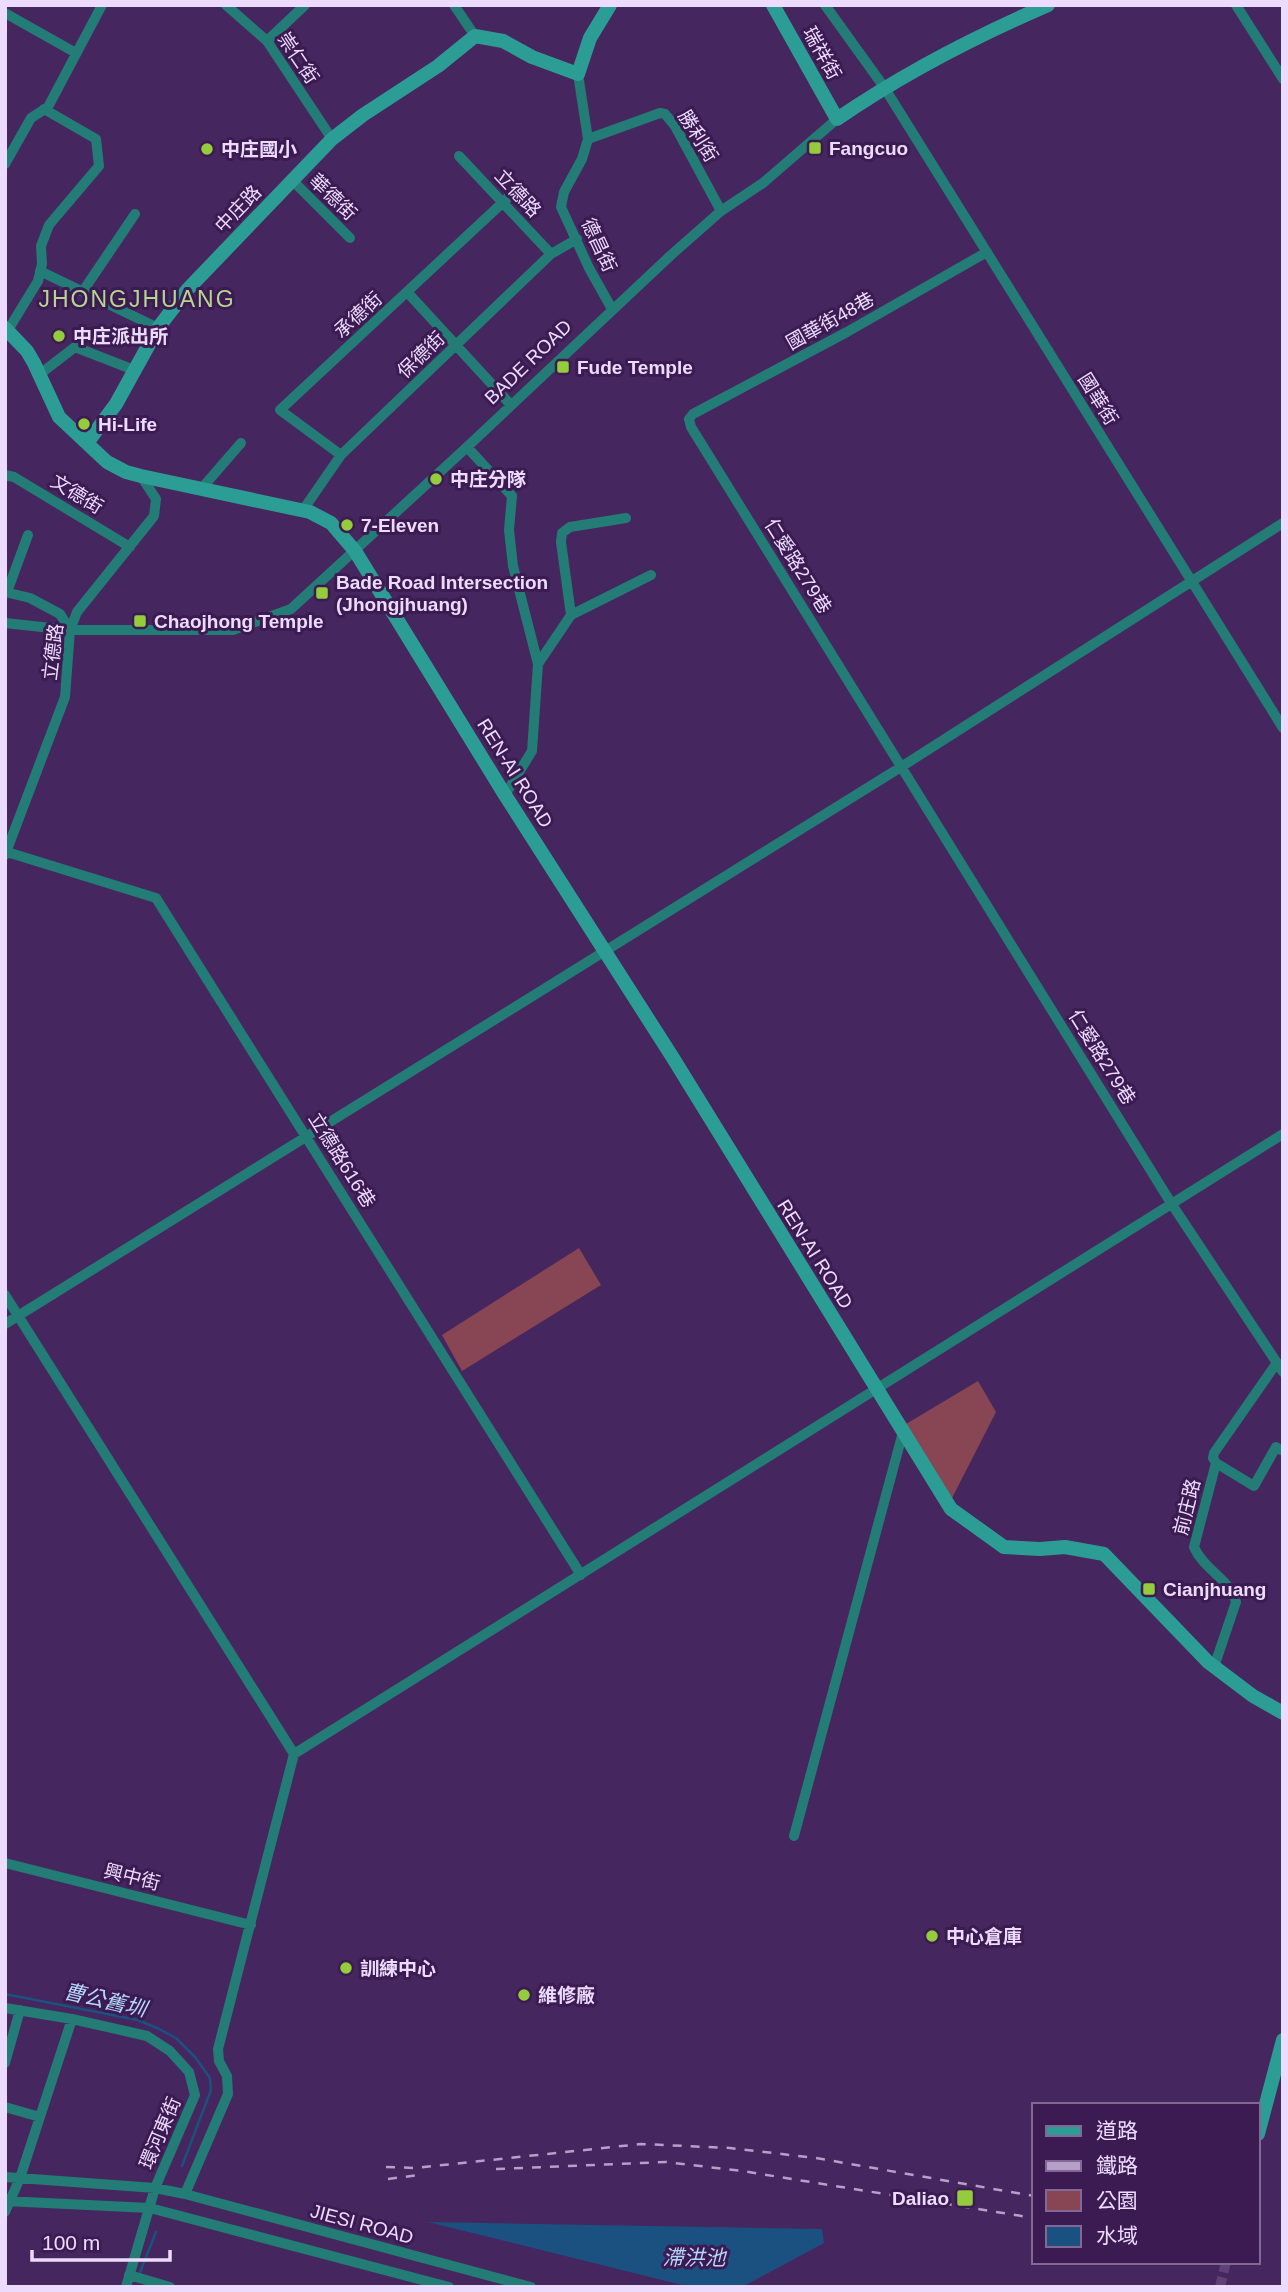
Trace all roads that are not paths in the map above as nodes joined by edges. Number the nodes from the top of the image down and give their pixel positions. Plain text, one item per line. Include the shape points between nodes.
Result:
1 (103, 5) edge
2 (226, 5) edge
3 (305, 5) edge
4 (454, 5) edge
5 (610, 5) edge
6 (773, 5) edge
7 (825, 5) edge
8 (1048, 5) edge
9 (1236, 5) edge
10 (5, 13) edge
11 (475, 36) junction
12 (267, 41) junction
13 (76, 53) junction
14 (578, 74) junction
15 (1283, 79) edge
16 (884, 87) junction
17 (44, 109) junction
18 (837, 119) junction
19 (332, 139) junction
20 (588, 139) junction
21 (460, 156) dead end
22 (5, 164) edge
23 (292, 180) junction
24 (513, 193) dead end
25 (502, 202) junction
26 (721, 211) junction
27 (135, 214) dead end
28 (351, 238) dead end
29 (577, 239) junction
30 (987, 252) junction
31 (551, 254) junction
32 (40, 271) junction
33 (83, 291) junction
34 (408, 293) junction
35 (612, 309) junction
36 (158, 328) junction
37 (6, 331) edge
38 (456, 345) junction
39 (134, 370) junction
40 (40, 374) junction
41 (511, 405) junction
42 (689, 419) joint
43 (87, 443) junction
44 (241, 443) dead end
45 (467, 447) junction
46 (341, 455) junction
47 (5, 475) edge
48 (141, 476) junction
49 (202, 488) junction
50 (303, 510) junction
51 (626, 518) dead end
52 (1283, 523) edge
53 (28, 535) dead end
54 (130, 547) junction
55 (355, 551) junction
56 (651, 575) dead end
57 (1190, 582) junction
58 (6, 592) edge
59 (571, 615) junction
60 (5, 623) edge
61 (69, 630) junction
62 (538, 664) junction
63 (1283, 728) edge
64 (901, 767) junction
65 (505, 795) junction
66 (9, 837) edge
67 (6, 853) edge
68 (604, 951) junction
69 (1283, 1134) edge
70 (306, 1136) junction
71 (1171, 1203) junction
72 (5, 1295) edge
73 (18, 1316) junction
74 (5, 1324) edge
75 (1279, 1368) edge
76 (876, 1390) junction
77 (903, 1432) junction
78 (1283, 1451) edge
79 (1216, 1463) junction
80 (581, 1575) junction
81 (1214, 1667) junction
82 (1283, 1713) edge
83 (294, 1754) junction
84 (794, 1836) dead end
85 (5, 1863) edge
86 (251, 1925) junction
87 (5, 2008) edge
88 (20, 2010) junction
89 (72, 2019) junction
90 (1283, 2040) edge
91 (5, 2063) edge
92 (5, 2107) edge
93 (40, 2117) junction
94 (1260, 2126) edge
95 (5, 2177) edge
96 (20, 2178) junction
97 (185, 2194) junction
98 (153, 2198) junction
99 (6, 2205) edge
100 (135, 2277) junction
101 (127, 2287) edge
102 (170, 2287) edge
103 (449, 2287) edge
104 (531, 2287) edge

1 - 13 street
2 - 12 street, 崇仁街
3 - 12 street
4 - 11 street
5 - 14 street via 590,38
6 - 18 street, 瑞祥街
7 - 16 street, 國華街
8 - 16 street, BADE ROAD via 982,34
9 - 15 street
10 - 13 street
11 - 14 street via 503,41
11 - 19 street, 中庄路
12 - 19 street, 崇仁街
13 - 17 street
14 - 20 street
16 - 18 street, BADE ROAD
16 - 30 street, 國華街
17 - 22 street via 31,118
17 - 32 street via 96,139 99,166 49,225 41,246
18 - 26 street, BADE ROAD via 763,183
19 - 23 street, 中庄路
20 - 26 street, 勝利街 via 665,114
20 - 29 street, 德昌街 via 561,207
21 - 25 street, 立德路
23 - 28 street, 華德街
23 - 36 street, 中庄路 via 188,289
24 - 25 street, 承德街
25 - 31 street, 立德路
25 - 34 street, 承德街
26 - 35 street, BADE ROAD
27 - 33 street
29 - 31 street, 保德街
29 - 35 street, 德昌街
30 - 42 street, 國華街48巷
30 - 57 street, 國華街
31 - 38 street, 保德街
32 - 33 street
32 - 37 street
33 - 36 street
34 - 38 street
34 - 46 street, 承德街 via 280,410
35 - 41 street, BADE ROAD
36 - 39 street, 中庄路
37 - 40 street, REN-AI ROAD via 27,351
38 - 41 street
38 - 46 street, 保德街
39 - 40 street via 75,347
39 - 43 street, 中庄路
40 - 43 street, REN-AI ROAD via 59,416
41 - 45 street, BADE ROAD
42 - 64 street, 仁愛路279巷
43 - 48 street, REN-AI ROAD via 116,468
44 - 49 street
45 - 55 street, BADE ROAD
45 - 62 street via 512,496 513,566
46 - 50 street, 保德街
47 - 54 street, 文德街
48 - 49 street, REN-AI ROAD
48 - 54 street, 立德路 via 156,499 154,516
49 - 50 street, REN-AI ROAD
50 - 55 street, REN-AI ROAD via 331,523
51 - 59 street via 570,527 562,533
52 - 57 street
53 - 58 street
54 - 61 street, 立德路 via 76,612
55 - 61 street, BADE ROAD via 290,609 233,630
55 - 65 street, REN-AI ROAD
56 - 59 street
57 - 63 street, 國華街
57 - 64 street
58 - 61 street via 60,614
59 - 62 street
60 - 61 street, BADE ROAD
61 - 66 street, 立德路 via 65,697
62 - 65 street via 532,751
64 - 68 street
64 - 71 street, 仁愛路279巷
65 - 68 street, REN-AI ROAD
66 - 67 street, 立德路
67 - 70 street, 立德路616巷 via 156,898
68 - 70 street
68 - 76 street, REN-AI ROAD
69 - 71 street
70 - 73 street
70 - 80 street, 立德路616巷
71 - 75 street, 仁愛路279巷
71 - 76 street
72 - 73 street
73 - 74 street
73 - 83 street
75 - 79 street, 前庄路 via 1214,1453
76 - 77 street, REN-AI ROAD
76 - 80 street
77 - 81 street, REN-AI ROAD via 942,1497 968,1523 1004,1547 1104,1554
77 - 84 street
78 - 79 street, 前庄路 via 1276,1447 1254,1486
79 - 81 street, 前庄路 via 1194,1547 1233,1592 1236,1602
80 - 83 street
81 - 82 street, REN-AI ROAD
83 - 86 street
85 - 86 street, 興中街
86 - 97 street via 218,2049 228,2076 228,2094
87 - 88 street, 環河東街
88 - 89 street, 環河東街
88 - 91 street
89 - 93 street
89 - 98 street, 環河東街 via 147,2036 170,2051 189,2072 195,2095
90 - 94 street
92 - 93 street
93 - 96 street
95 - 96 street
96 - 98 street
96 - 99 street
97 - 98 street, JIESI ROAD
97 - 104 street, JIESI ROAD
98 - 99 street
98 - 100 street, 環河東街
98 - 103 street, JIESI ROAD via 184,2217
100 - 101 street, 環河東街
100 - 102 street

